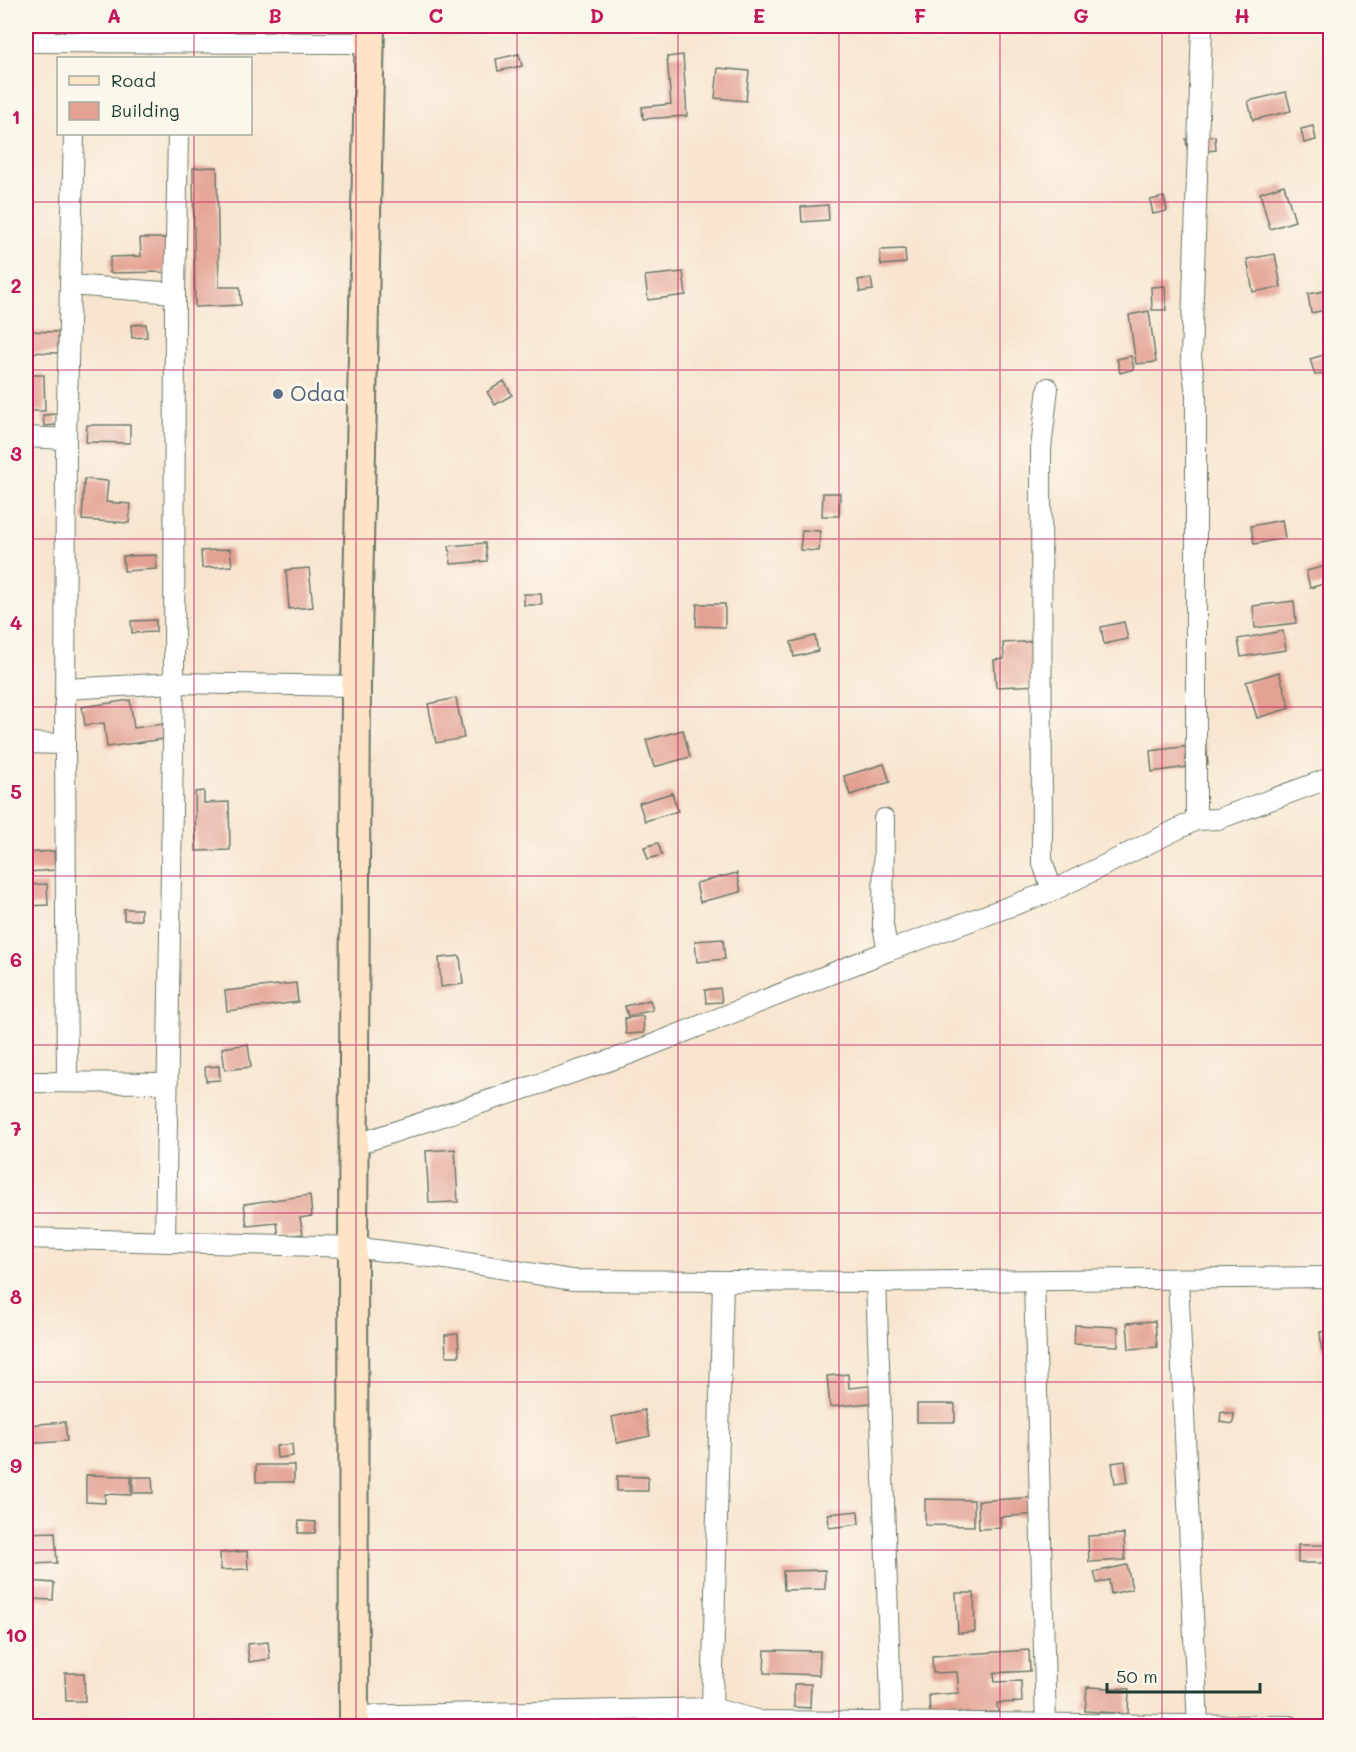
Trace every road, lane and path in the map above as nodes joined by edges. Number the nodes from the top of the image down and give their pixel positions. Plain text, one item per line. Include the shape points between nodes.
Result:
1 (1202, 26) edge
2 (370, 34) edge
3 (26, 42) edge
4 (76, 50) edge
5 (180, 51) edge
6 (74, 135) edge
7 (178, 135) edge
8 (70, 285) junction
9 (175, 293) junction
10 (1048, 388) dead end
11 (26, 437) edge
12 (66, 439) junction
13 (174, 683) junction
14 (356, 686) junction
15 (65, 689) junction
16 (26, 744) edge
17 (65, 744) junction
18 (1330, 778) edge
19 (884, 819) dead end
20 (1196, 820) junction
21 (1052, 891) junction
22 (888, 951) junction
23 (26, 1082) edge
24 (67, 1082) junction
25 (167, 1083) junction
26 (355, 1145) junction
27 (26, 1238) edge
28 (165, 1242) junction
29 (353, 1247) junction
30 (1330, 1278) edge
31 (1178, 1279) junction
32 (1034, 1281) junction
33 (723, 1282) junction
34 (876, 1282) junction
35 (712, 1708) junction
36 (354, 1721) edge
37 (892, 1724) edge
38 (1046, 1725) edge
39 (1198, 1726) edge
40 (1290, 1726) edge

1 - 20 street via 1191,357 1196,394
2 - 5 street
2 - 14 main road
3 - 4 street
4 - 5 street
6 - 8 street
7 - 9 street
8 - 9 street
8 - 12 street
9 - 13 street
10 - 21 street via 1041,449 1042,860
11 - 12 street
12 - 15 street
13 - 14 street
13 - 15 street
13 - 25 street
14 - 26 main road
15 - 17 street
16 - 17 street
17 - 24 street
18 - 20 street via 1218,819
19 - 22 street via 883,926
20 - 21 street
21 - 22 street
22 - 26 street via 629,1054
23 - 24 street
24 - 25 street
25 - 28 street
26 - 29 main road
27 - 28 street
28 - 29 street
29 - 33 street via 572,1280
29 - 36 main road
30 - 31 street
31 - 32 street
31 - 39 street
32 - 34 street
32 - 38 street
33 - 34 street
33 - 35 street
34 - 37 street
35 - 36 street
35 - 37 street via 760,1721
37 - 38 street
38 - 39 street
39 - 40 street

